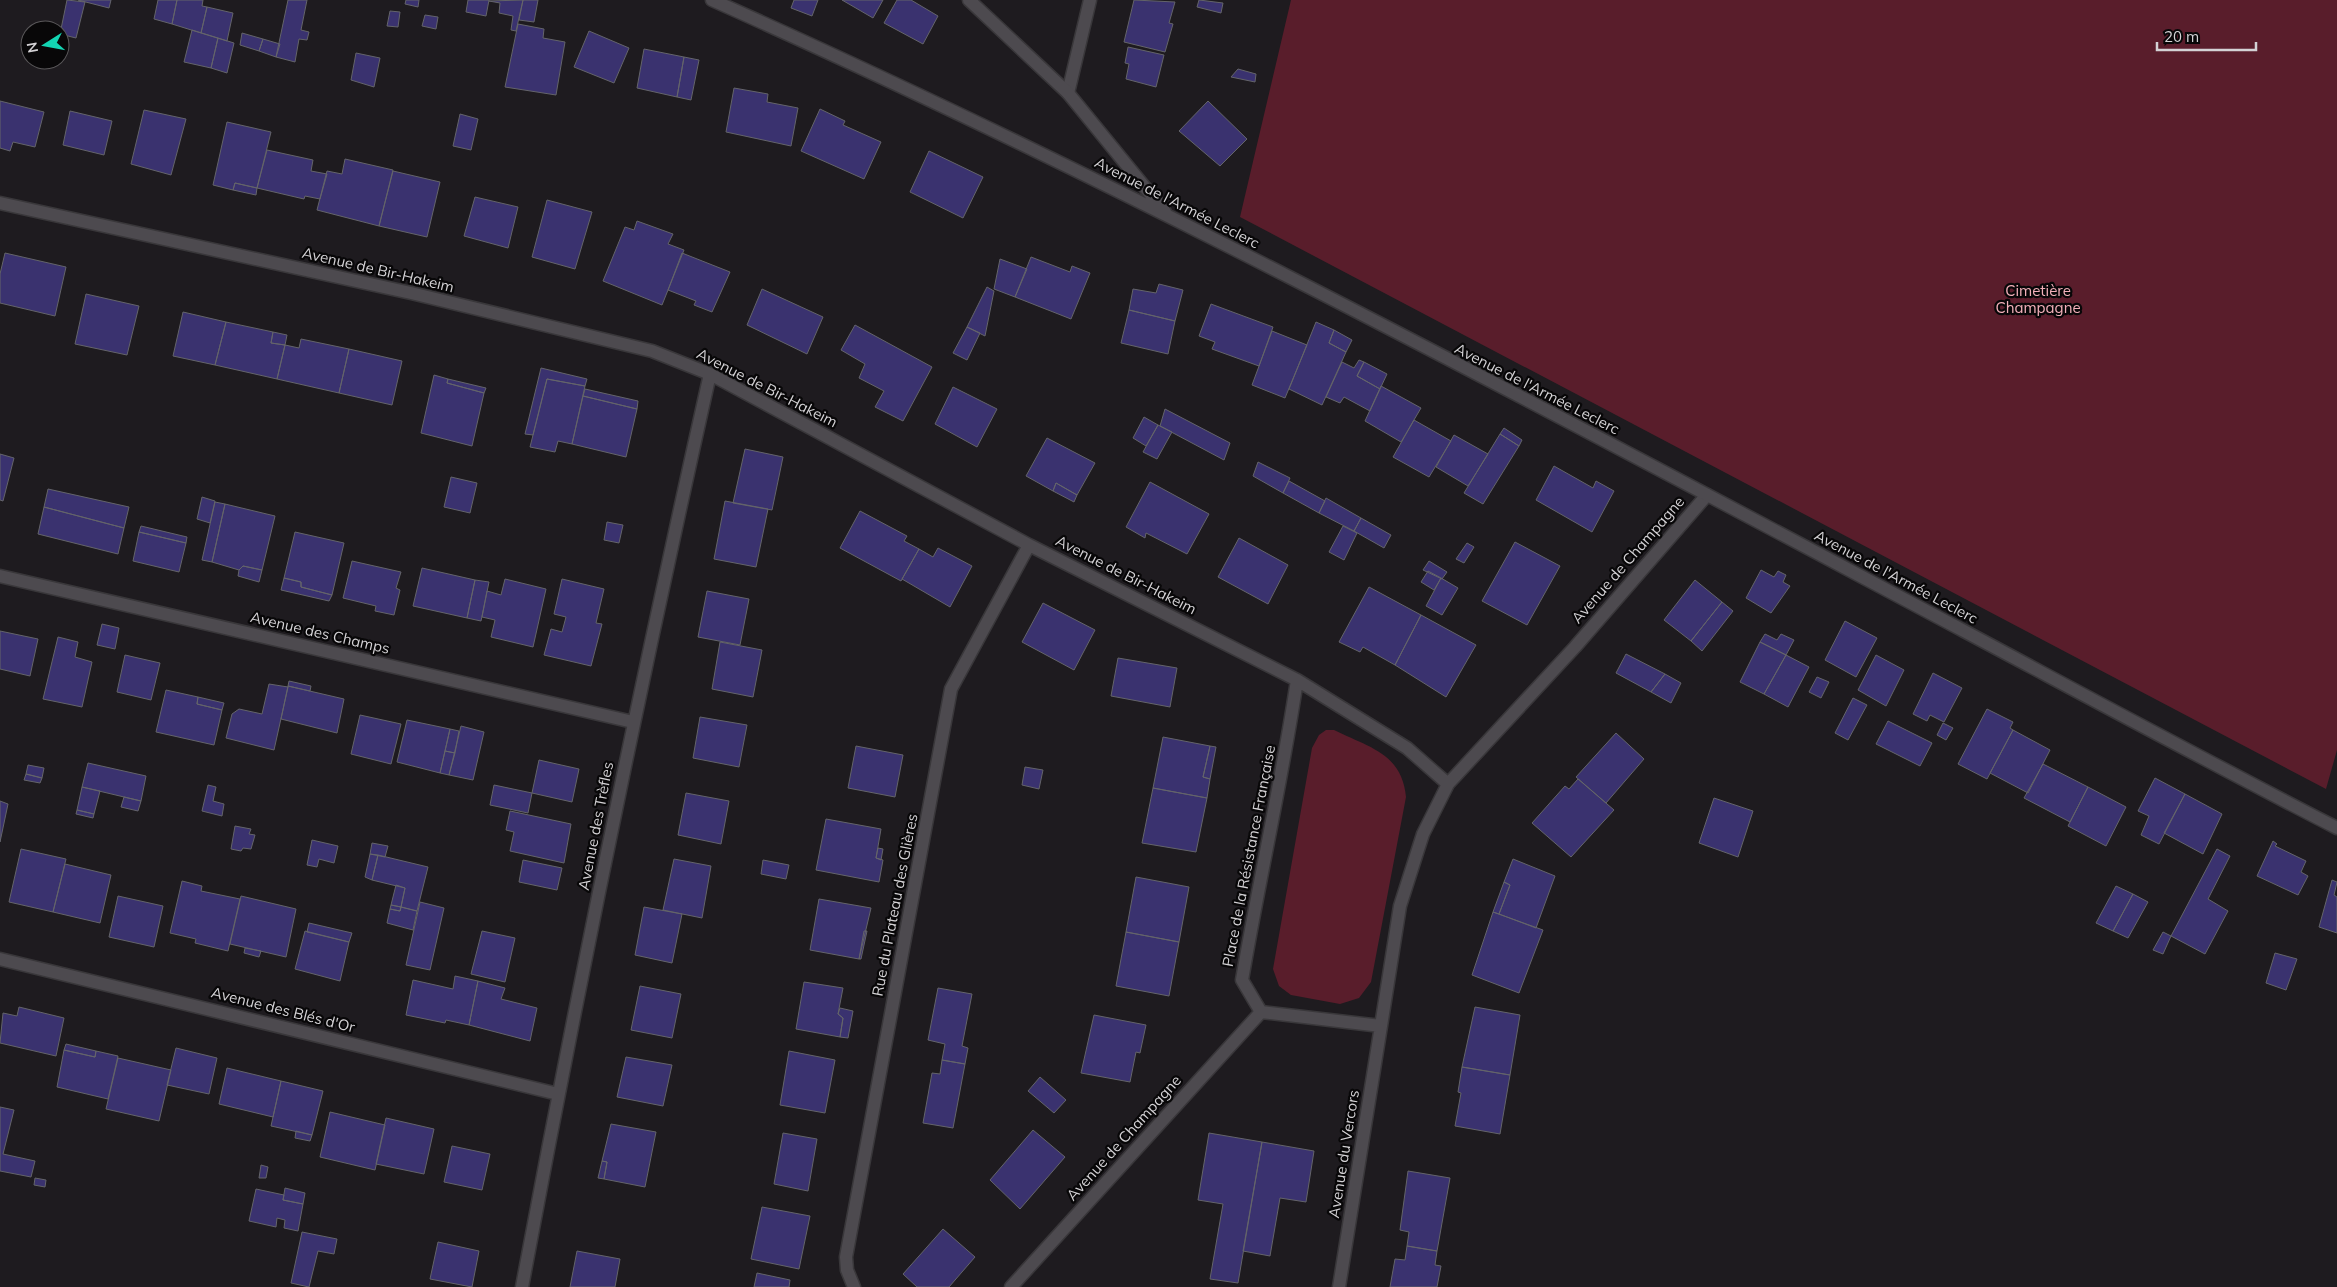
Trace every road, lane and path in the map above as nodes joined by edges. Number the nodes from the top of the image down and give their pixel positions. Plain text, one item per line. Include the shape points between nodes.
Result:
1 (712, 0) edge
2 (969, 0) edge
3 (1090, 0) edge
4 (1068, 93) junction
5 (0, 203) edge
6 (1168, 216) junction
7 (710, 374) junction
8 (1707, 495) junction
9 (1029, 545) junction
10 (0, 576) edge
11 (1298, 680) junction
12 (633, 722) junction
13 (1448, 784) junction
14 (2337, 828) edge
15 (0, 959) edge
16 (1261, 1012) junction
17 (1382, 1026) junction
18 (558, 1094) junction
19 (522, 1287) edge
20 (854, 1287) edge
21 (1011, 1287) edge
22 (1339, 1287) edge

1 - 6 street, Avenue de l'Armée Leclerc via 904,86
2 - 4 street
3 - 4 street
4 - 6 street
5 - 7 street, Avenue de Bir-Hakeim via 411,293 652,351
6 - 8 street, Avenue de l'Armée Leclerc
7 - 9 street, Avenue de Bir-Hakeim
7 - 12 street, Avenue des Trèfles
8 - 13 street, Avenue de Champagne via 1575,647
8 - 14 street, Avenue de l'Armée Leclerc
9 - 11 street, Avenue de Bir-Hakeim
9 - 20 street, Rue du Plateau des Glières via 952,689 846,1257
10 - 12 street, Avenue des Champs
11 - 13 street, Avenue de Bir-Hakeim via 1408,748
11 - 16 street, Place de la Résistance Française via 1284,770 1262,863 1242,980
12 - 18 street, Avenue des Trèfles
13 - 17 street via 1423,834 1400,906
15 - 18 street, Avenue des Blés d'Or
16 - 17 street
16 - 21 street, Avenue de Champagne
17 - 22 street, Avenue du Vercors
18 - 19 street, Avenue des Trèfles

